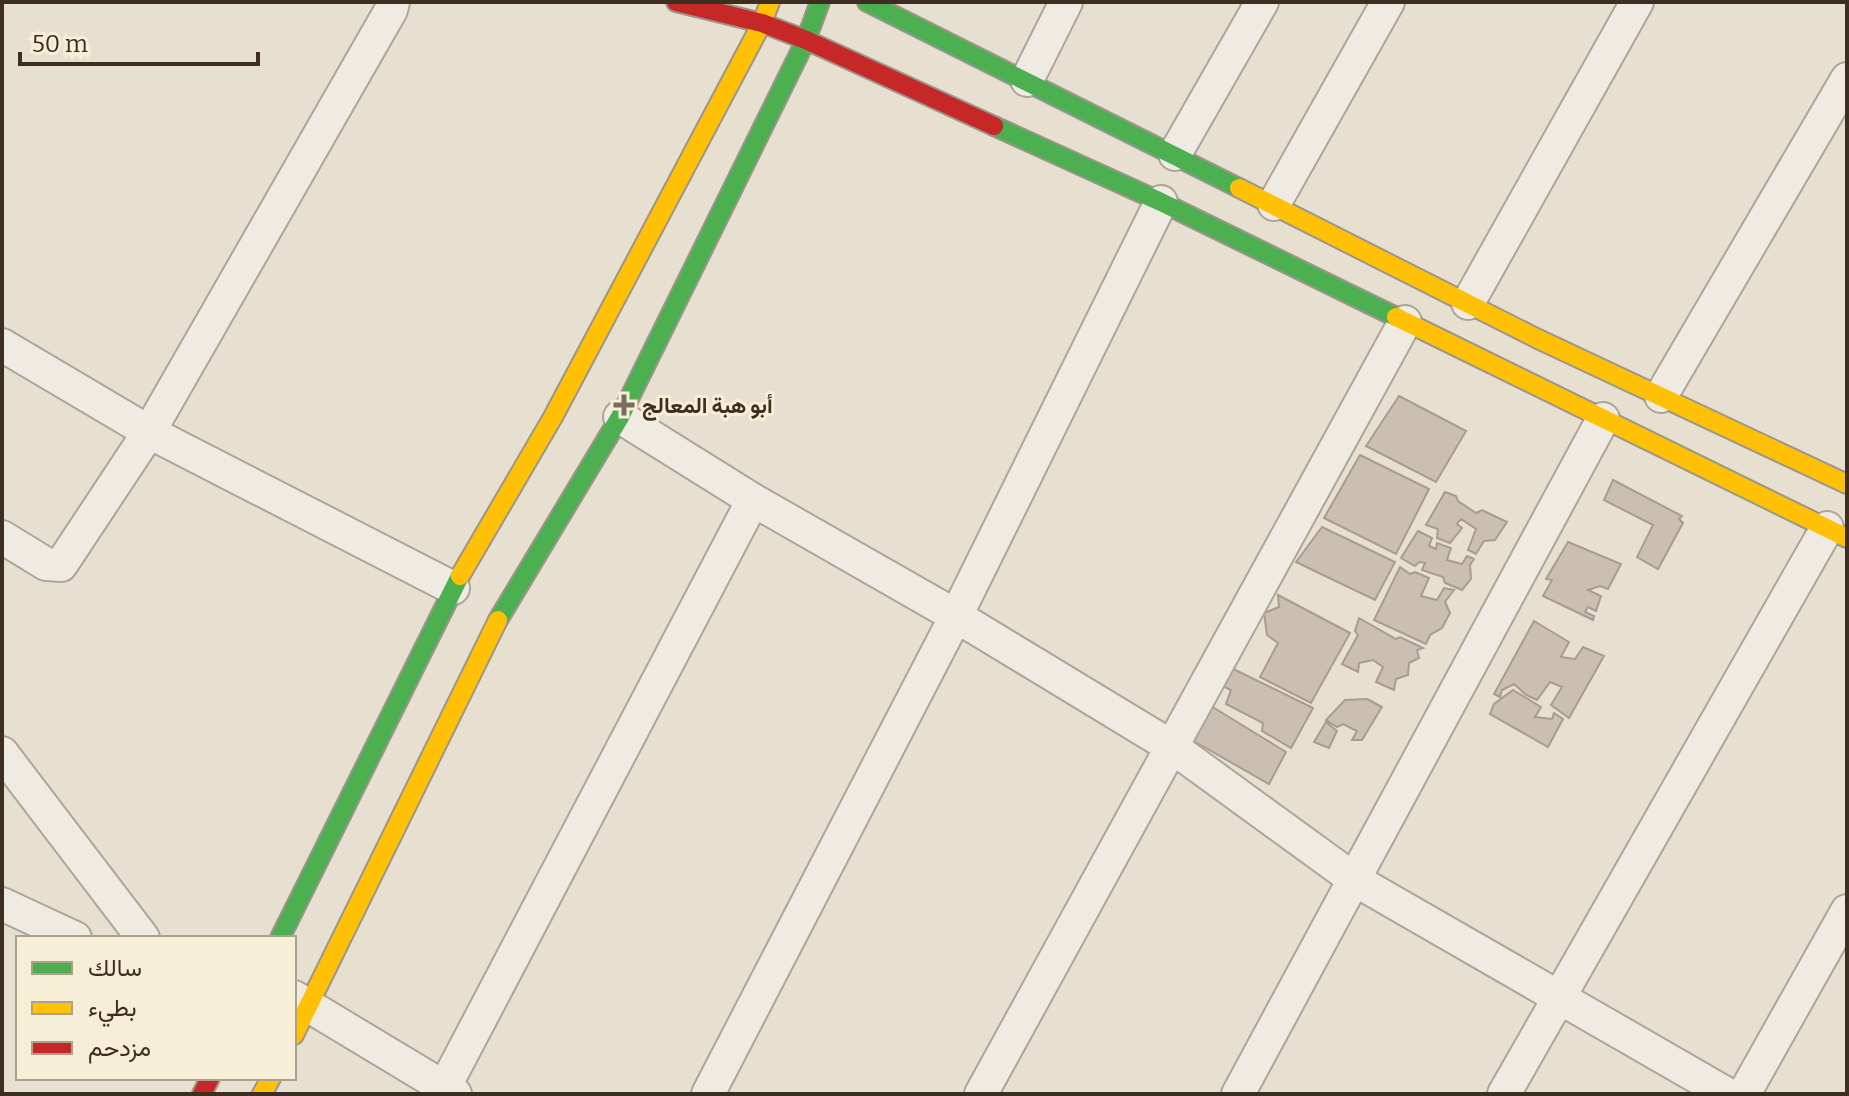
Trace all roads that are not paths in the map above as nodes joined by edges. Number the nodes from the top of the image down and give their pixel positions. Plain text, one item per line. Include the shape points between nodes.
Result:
1 (393, 2) edge
2 (676, 2) edge
3 (770, 2) edge
4 (820, 2) edge
5 (1066, 2) edge
6 (1262, 2) edge
7 (1388, 2) edge
8 (1637, 2) edge
9 (874, 3) edge
10 (918, 12) edge
11 (762, 23) junction
12 (806, 40) junction
13 (1847, 79) edge
14 (1027, 80) junction
15 (1175, 154) junction
16 (1161, 202) junction
17 (1274, 204) junction
18 (1468, 303) junction
19 (1405, 322) junction
20 (2, 345) edge
21 (1661, 396) junction
22 (620, 417) junction
23 (1603, 419) junction
24 (149, 432) junction
25 (1847, 484) edge
26 (753, 500) junction
27 (1837, 533) edge
28 (2, 537) edge
29 (453, 588) junction
30 (956, 616) junction
31 (1172, 747) junction
32 (2, 753) edge
33 (1355, 880) junction
34 (2, 904) edge
35 (1847, 911) edge
36 (71, 936) edge
37 (141, 936) edge
38 (281, 936) edge
39 (1558, 997) junction
40 (301, 1001) edge
41 (296, 1025) edge
42 (450, 1091) edge
43 (708, 1094) edge
44 (981, 1094) edge
45 (1238, 1094) edge
46 (1504, 1094) edge
47 (1727, 1094) edge
48 (1744, 1094) edge

1 - 24 street
2 - 11 street
3 - 11 street
4 - 12 street
5 - 14 street
6 - 15 street
7 - 17 street
8 - 18 street
9 - 10 street
10 - 14 street
11 - 12 street
11 - 29 street via 553,417
12 - 16 street
12 - 22 street
13 - 21 street
14 - 15 street
15 - 17 street
16 - 19 street
16 - 30 street
17 - 18 street
18 - 21 street
19 - 23 street
19 - 31 street
20 - 24 street
21 - 25 street
22 - 26 street
22 - 40 street via 501,614
23 - 27 street
23 - 33 street
24 - 28 street via 61,565 46,564
24 - 29 street
26 - 30 street
26 - 42 street
27 - 39 street
29 - 38 street
30 - 31 street
30 - 43 street
31 - 33 street
31 - 44 street
32 - 37 street
33 - 39 street
33 - 45 street
34 - 36 street
35 - 48 street
39 - 46 street
39 - 47 street
40 - 41 street
40 - 42 street

